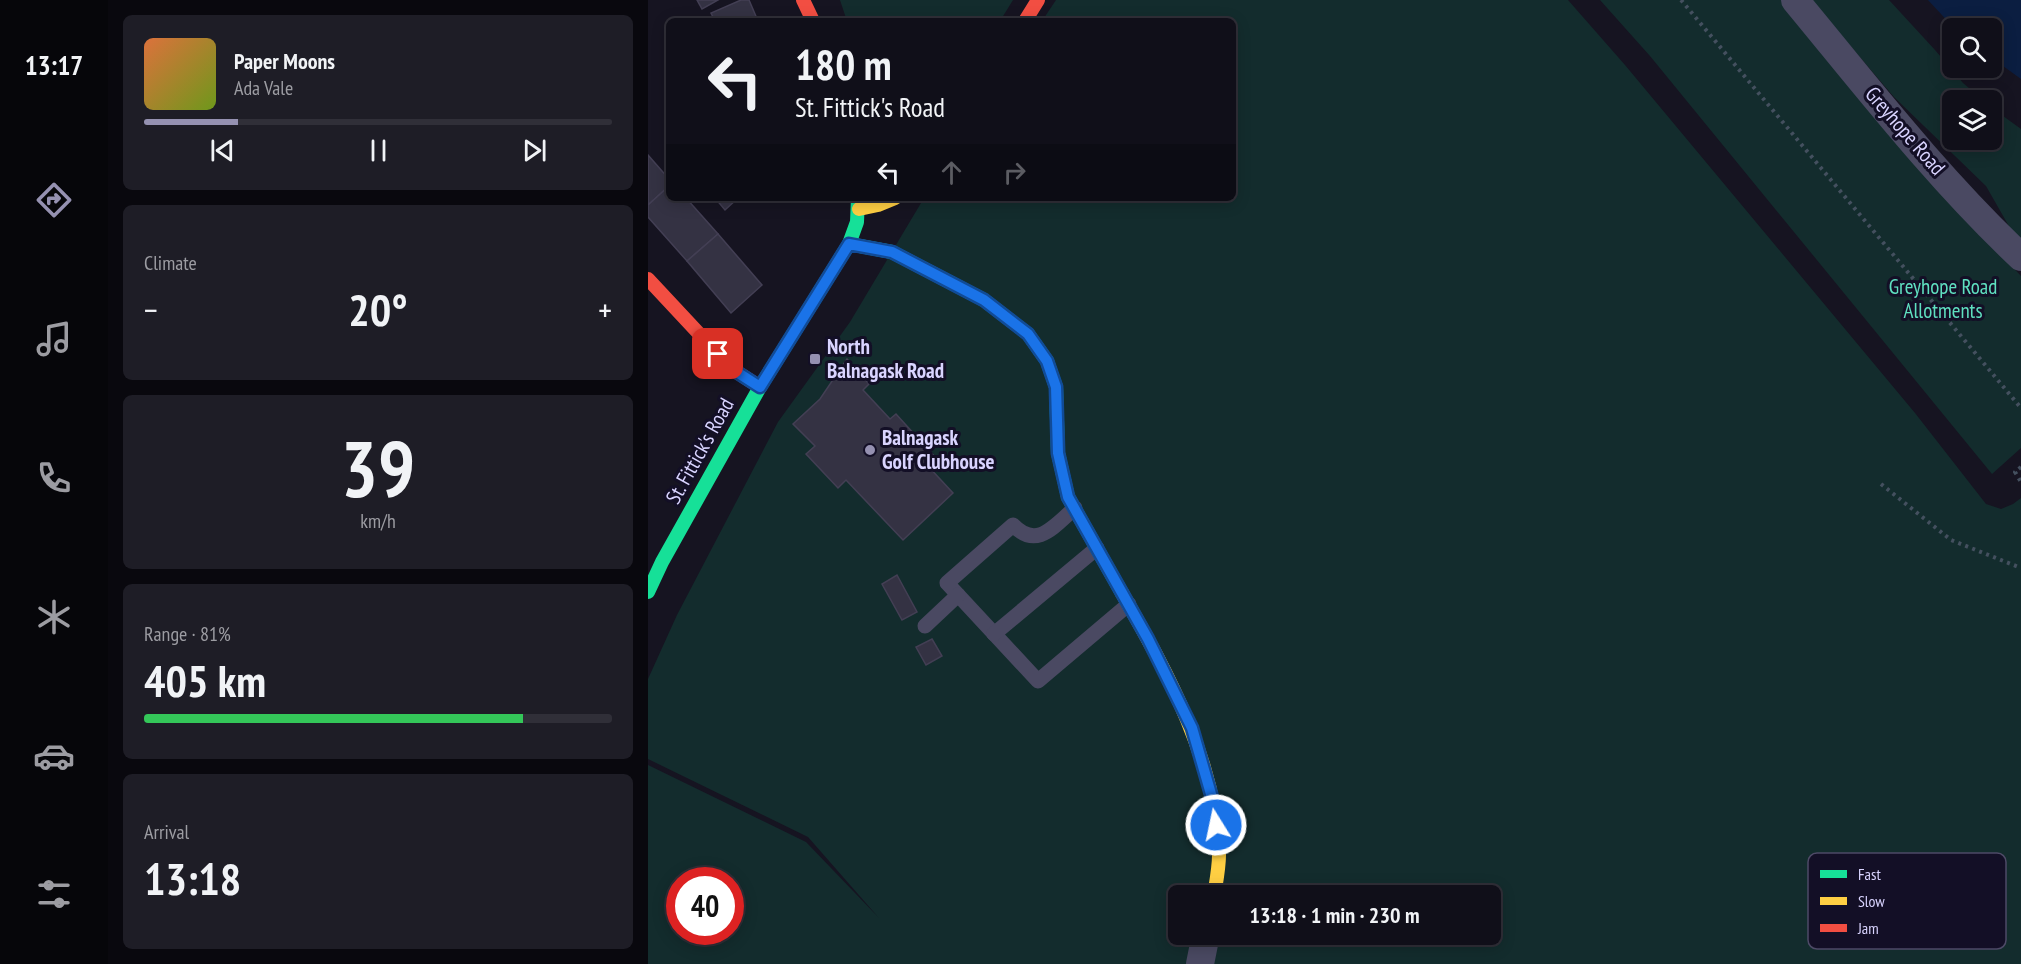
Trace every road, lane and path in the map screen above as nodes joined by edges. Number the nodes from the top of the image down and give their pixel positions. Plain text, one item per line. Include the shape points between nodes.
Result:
1 (803, 0) edge
2 (1038, 0) edge
3 (1681, 0) edge
4 (1795, 0) edge
5 (812, 18) edge
6 (1027, 18) edge
7 (889, 201) edge
8 (858, 203) edge
9 (849, 244) junction
10 (2021, 256) edge
11 (648, 280) edge
12 (760, 387) junction
13 (2021, 408) edge
14 (2021, 467) edge
15 (2021, 482) edge
16 (1881, 484) dead end
17 (1075, 508) junction
18 (1097, 548) junction
19 (648, 554) edge
20 (662, 562) junction
21 (2021, 568) edge
22 (648, 592) edge
23 (958, 595) junction
24 (1129, 604) junction
25 (925, 626) dead end
26 (994, 634) junction
27 (1215, 885) edge
28 (1204, 945) edge
29 (1200, 964) edge

1 - 5 street
2 - 6 street
3 - 13 path
4 - 10 street, Greyhope Road via 1952,185
7 - 8 street, St. Fittick's Road via 878,206
8 - 9 street, St. Fittick's Road via 857,228
9 - 12 street, St. Fittick's Road
9 - 17 street via 892,252 984,300 1028,334 1047,361 1056,387 1058,453 1068,497
11 - 12 street via 732,369
12 - 20 street, St. Fittick's Road
14 - 15 path via 2015,472
16 - 21 path via 1951,540
17 - 18 street
17 - 23 lane via 1045,533 1028,536 1012,525 947,583
18 - 24 street
18 - 26 lane
19 - 20 lane
20 - 22 street, St. Fittick's Road
23 - 25 lane
23 - 26 lane
24 - 26 lane via 1038,681
24 - 27 street via 1192,728 1215,808 1219,857
28 - 29 street

